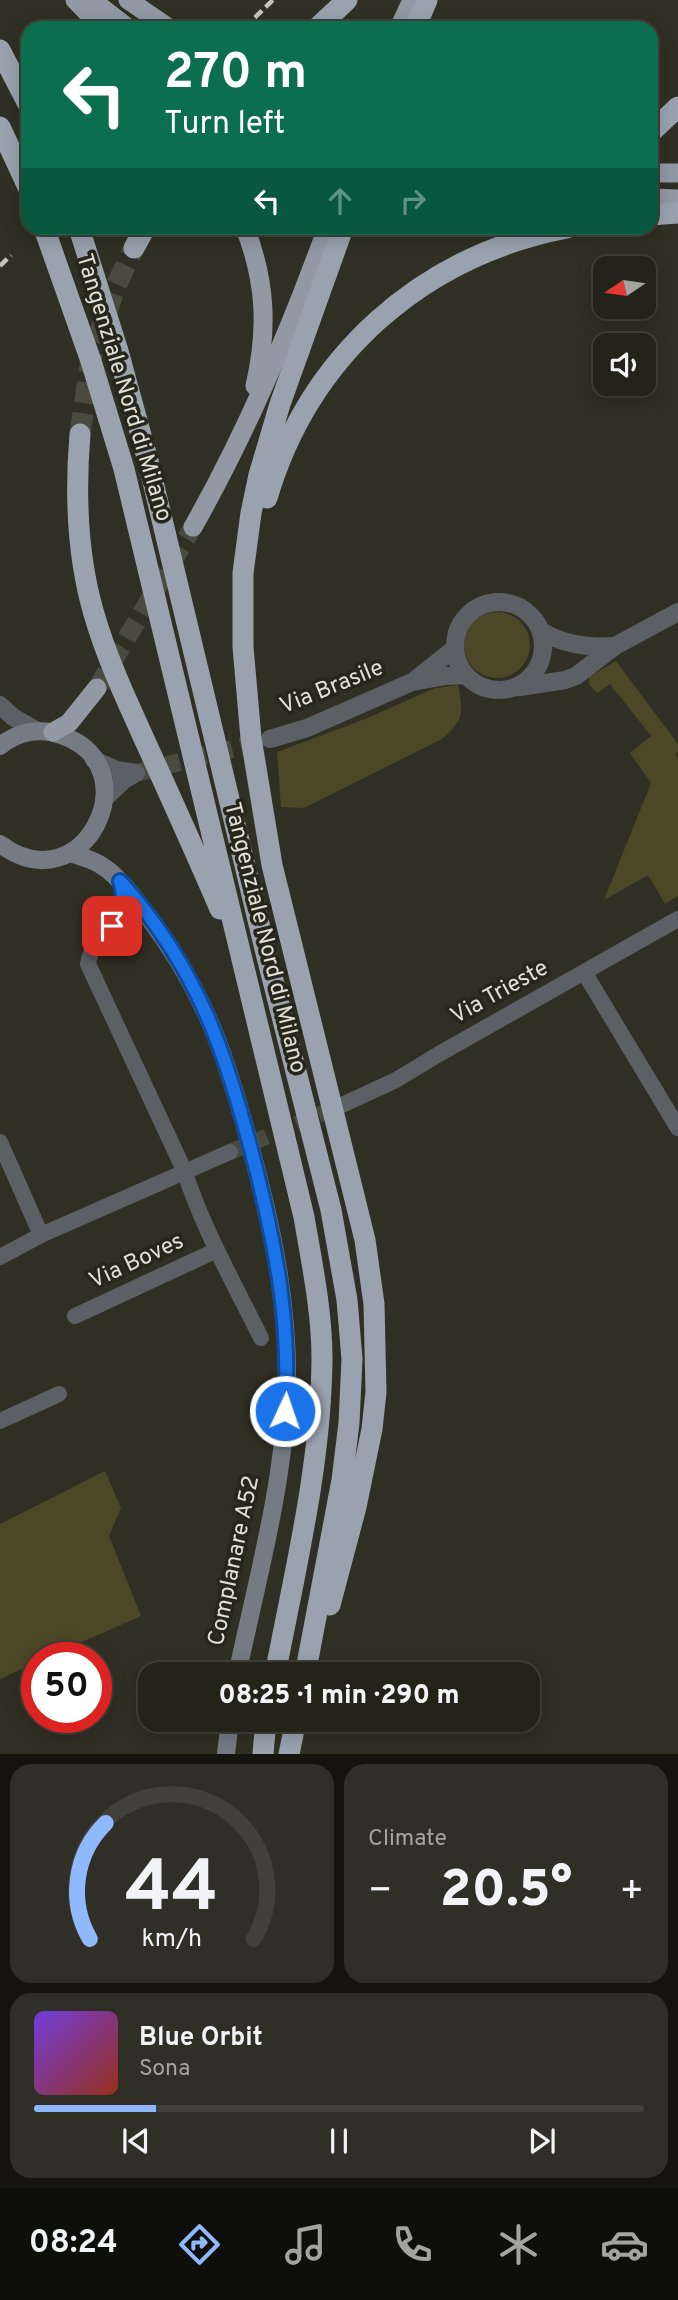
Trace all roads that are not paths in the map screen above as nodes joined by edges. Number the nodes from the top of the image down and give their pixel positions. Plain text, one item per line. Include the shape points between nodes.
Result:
1 (75, 0) edge
2 (92, 0) edge
3 (128, 0) edge
4 (347, 0) edge
5 (412, 0) edge
6 (427, 0) edge
7 (95, 21) edge
8 (119, 21) edge
9 (159, 21) edge
10 (324, 21) edge
11 (402, 21) edge
12 (418, 21) edge
13 (0, 50) edge
14 (21, 90) edge
15 (678, 107) edge
16 (658, 126) edge
17 (0, 127) edge
18 (21, 172) edge
19 (658, 173) edge
20 (678, 173) edge
21 (658, 198) edge
22 (678, 199) edge
23 (678, 213) edge
24 (658, 214) edge
25 (46, 235) edge
26 (81, 235) edge
27 (141, 235) edge
28 (247, 235) edge
29 (324, 235) edge
30 (341, 235) edge
31 (542, 235) edge
32 (134, 248) tunnel mouth
33 (80, 435) tunnel mouth
34 (239, 437) junction
35 (193, 527) tunnel mouth
36 (243, 610) junction
37 (678, 612) edge
38 (541, 631) junction
39 (615, 646) junction
40 (455, 648) junction
41 (466, 675) junction
42 (412, 682) junction
43 (516, 687) junction
44 (97, 688) tunnel mouth
45 (0, 705) edge
46 (45, 732) junction
47 (270, 739) tunnel mouth
48 (0, 746) edge
49 (94, 760) junction
50 (104, 799) junction
51 (96, 827) junction
52 (0, 845) edge
53 (70, 853) junction
54 (114, 875) junction
55 (678, 919) edge
56 (242, 957) junction
57 (584, 972) junction
58 (342, 1105) tunnel mouth
59 (678, 1128) edge
60 (0, 1142) edge
61 (230, 1152) tunnel mouth
62 (184, 1170) junction
63 (41, 1235) junction
64 (217, 1250) junction
65 (0, 1257) edge
66 (75, 1316) dead end
67 (261, 1338) dead end
68 (59, 1394) dead end
69 (0, 1421) edge
70 (240, 1662) edge
71 (277, 1662) edge
72 (308, 1662) edge
73 (310, 1662) edge
74 (229, 1732) edge
75 (265, 1732) edge
76 (294, 1732) edge
77 (226, 1754) edge
78 (263, 1754) edge
79 (289, 1754) edge

1 - 7 highway
2 - 8 highway
3 - 9 highway
4 - 10 highway
5 - 11 highway
6 - 12 highway
13 - 14 highway
15 - 16 highway
17 - 18 highway
19 - 20 highway
21 - 22 highway
23 - 24 highway
25 - 56 highway, Tangenziale Nord di Milano via 124,469
26 - 72 highway, Tangenziale Nord di Milano via 148,461 331,1210 347,1300 352,1359 349,1423
27 - 32 highway
28 - 34 highway via 262,293 263,347
29 - 34 highway
30 - 36 highway via 268,440 251,513
31 - 36 highway via 453,267 411,291 368,329 334,368 307,403 272,481
33 - 56 highway via 78,511 93,613 114,672
34 - 35 highway
36 - 73 highway via 251,737 272,865 365,1240 374,1304 372,1429 336,1589
37 - 39 street
38 - 39 street via 571,644
38 - 40 street via 519,606 488,603 466,616
38 - 43 street via 544,648 539,665 531,678
39 - 43 street via 571,678
40 - 41 street
40 - 42 street, Via Brasile
41 - 42 street, Via Brasile
41 - 43 street via 485,688
42 - 47 street, Via Brasile via 307,728
44 - 46 highway via 69,723
45 - 46 street via 13,717
46 - 48 main road via 14,737
46 - 49 main road via 72,740
49 - 50 main road via 103,780
49 - 50 street via 136,774
50 - 51 main road
51 - 53 main road
51 - 54 main road, Complanare A52
52 - 53 main road via 38,860
53 - 54 main road, Complanare A52
54 - 62 street via 124,898 121,912 89,954 88,964
54 - 70 main road, Complanare A52 via 163,936 210,1019 238,1099 277,1256 287,1340 283,1436
55 - 57 street, Via Trieste
56 - 71 highway, Tangenziale Nord di Milano via 304,1217 322,1357 313,1476
57 - 58 street, Via Trieste via 404,1076
57 - 59 street
60 - 63 street
61 - 62 street
62 - 63 street
62 - 64 street
63 - 65 street
64 - 66 street, Via Boves
64 - 67 street
68 - 69 street
74 - 77 main road
75 - 78 highway
76 - 79 highway

